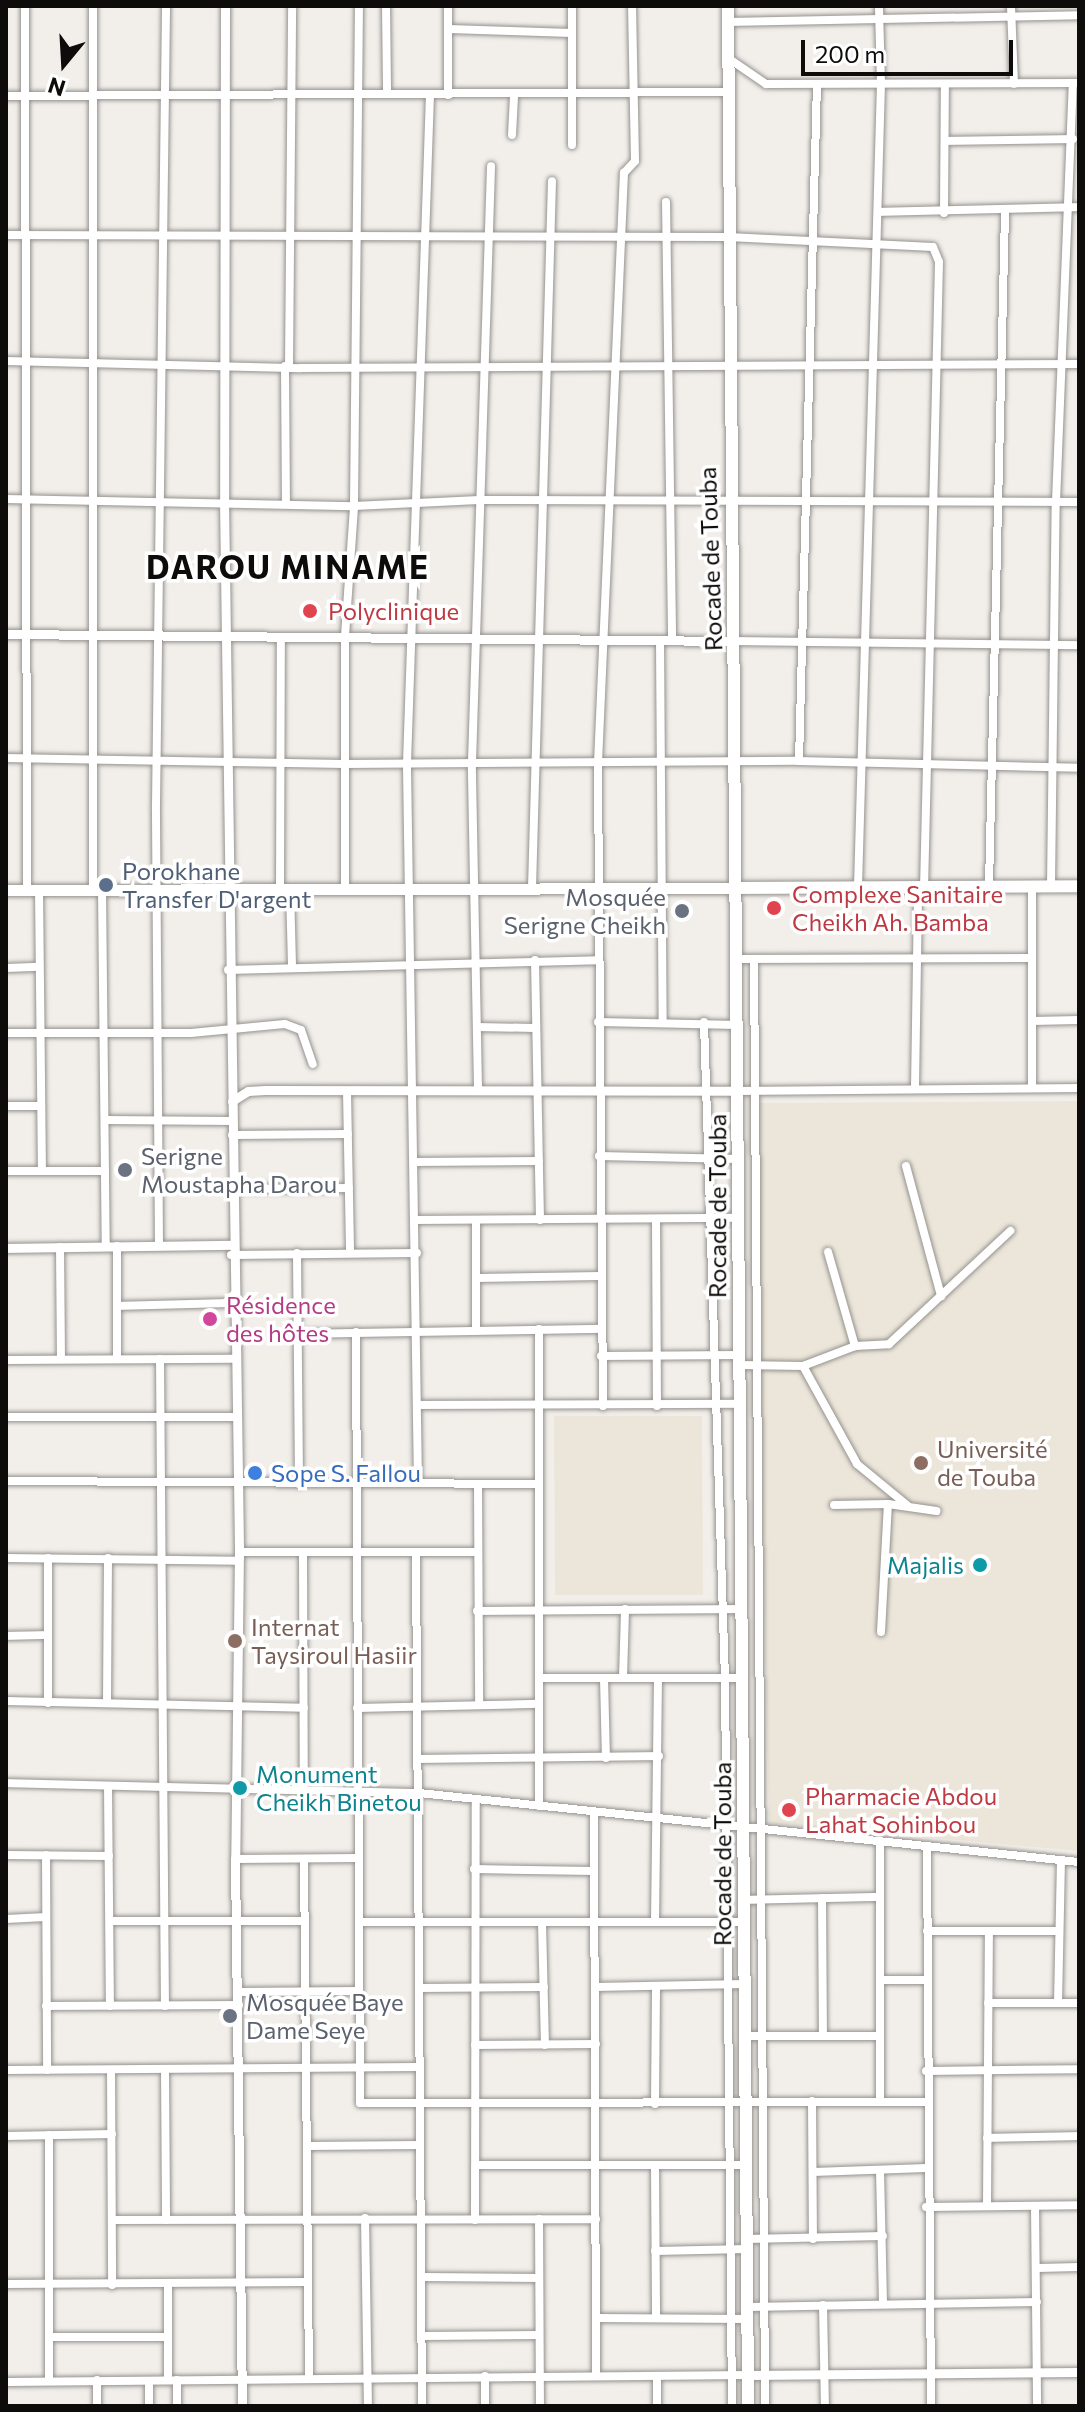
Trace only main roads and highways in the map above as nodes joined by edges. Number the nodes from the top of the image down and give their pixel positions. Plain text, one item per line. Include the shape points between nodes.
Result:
1 (728, 6) edge
2 (1079, 886) edge
3 (738, 888) junction
4 (6, 890) edge
5 (748, 2406) edge

1 - 3 main road, Rocade de Touba via 729,503
2 - 3 main road
3 - 4 main road
3 - 5 main road, Rocade de Touba

